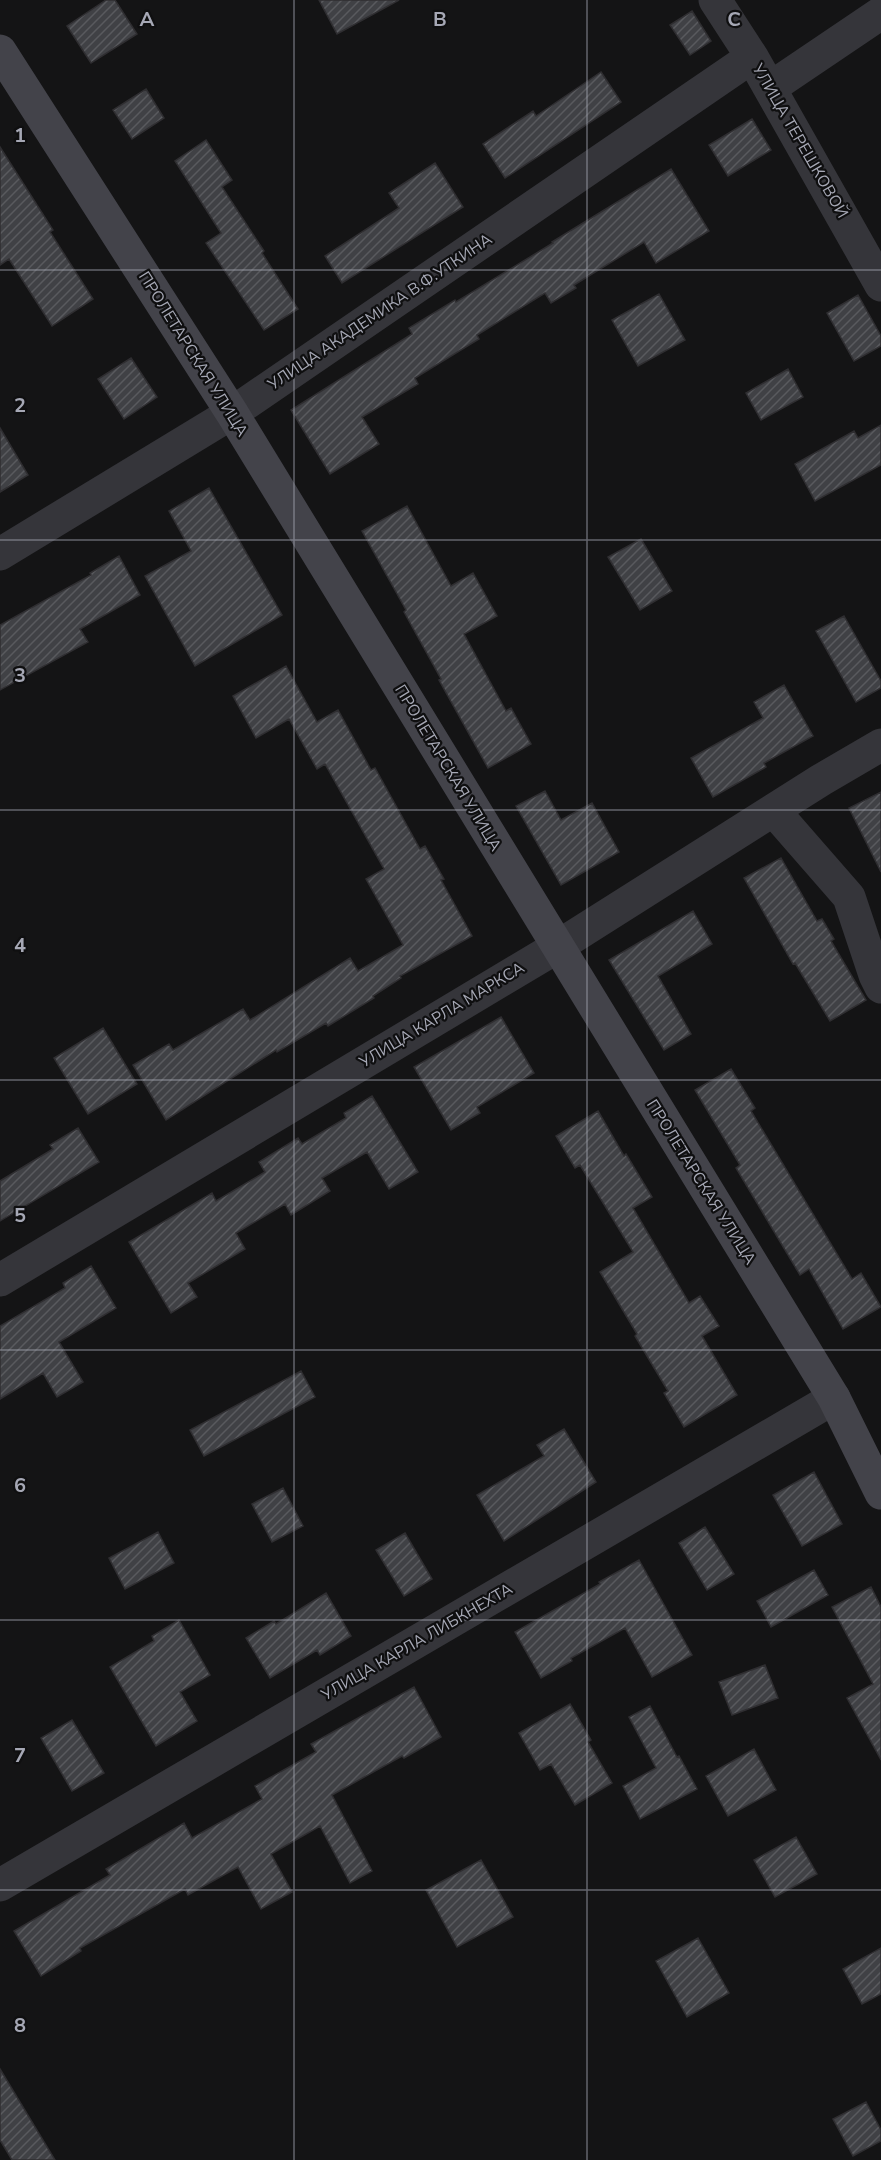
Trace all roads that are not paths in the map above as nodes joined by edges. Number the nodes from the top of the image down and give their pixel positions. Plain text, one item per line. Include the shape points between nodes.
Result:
1 (716, 0) edge
2 (881, 13) edge
3 (0, 51) edge
4 (752, 57) junction
5 (770, 88) junction
6 (881, 285) edge
7 (232, 413) junction
8 (0, 554) edge
9 (881, 745) edge
10 (774, 811) junction
11 (556, 947) junction
12 (881, 987) edge
13 (0, 1280) edge
14 (834, 1398) junction
15 (881, 1492) edge
16 (0, 1885) edge

1 - 4 street, УЛИЦА ТЕРЕШКОВОЙ
2 - 5 street
3 - 7 main road, ПРОЛЕТАРСКАЯ УЛИЦА
4 - 5 street, УЛИЦА ТЕРЕШКОВОЙ
4 - 7 street, УЛИЦА АКАДЕМИКА В.Ф.УТКИНА
5 - 6 street, УЛИЦА ТЕРЕШКОВОЙ
7 - 8 street, УЛИЦА АКАДЕМИКА В.Ф.УТКИНА
7 - 11 main road, ПРОЛЕТАРСКАЯ УЛИЦА
9 - 10 street, УЛИЦА КАРЛА МАРКСА
10 - 11 street, УЛИЦА КАРЛА МАРКСА
10 - 12 street via 849,897
11 - 13 street, УЛИЦА КАРЛА МАРКСА
11 - 14 main road, ПРОЛЕТАРСКАЯ УЛИЦА
14 - 15 main road, ПРОЛЕТАРСКАЯ УЛИЦА
14 - 16 street, УЛИЦА КАРЛА ЛИБКНЕХТА

